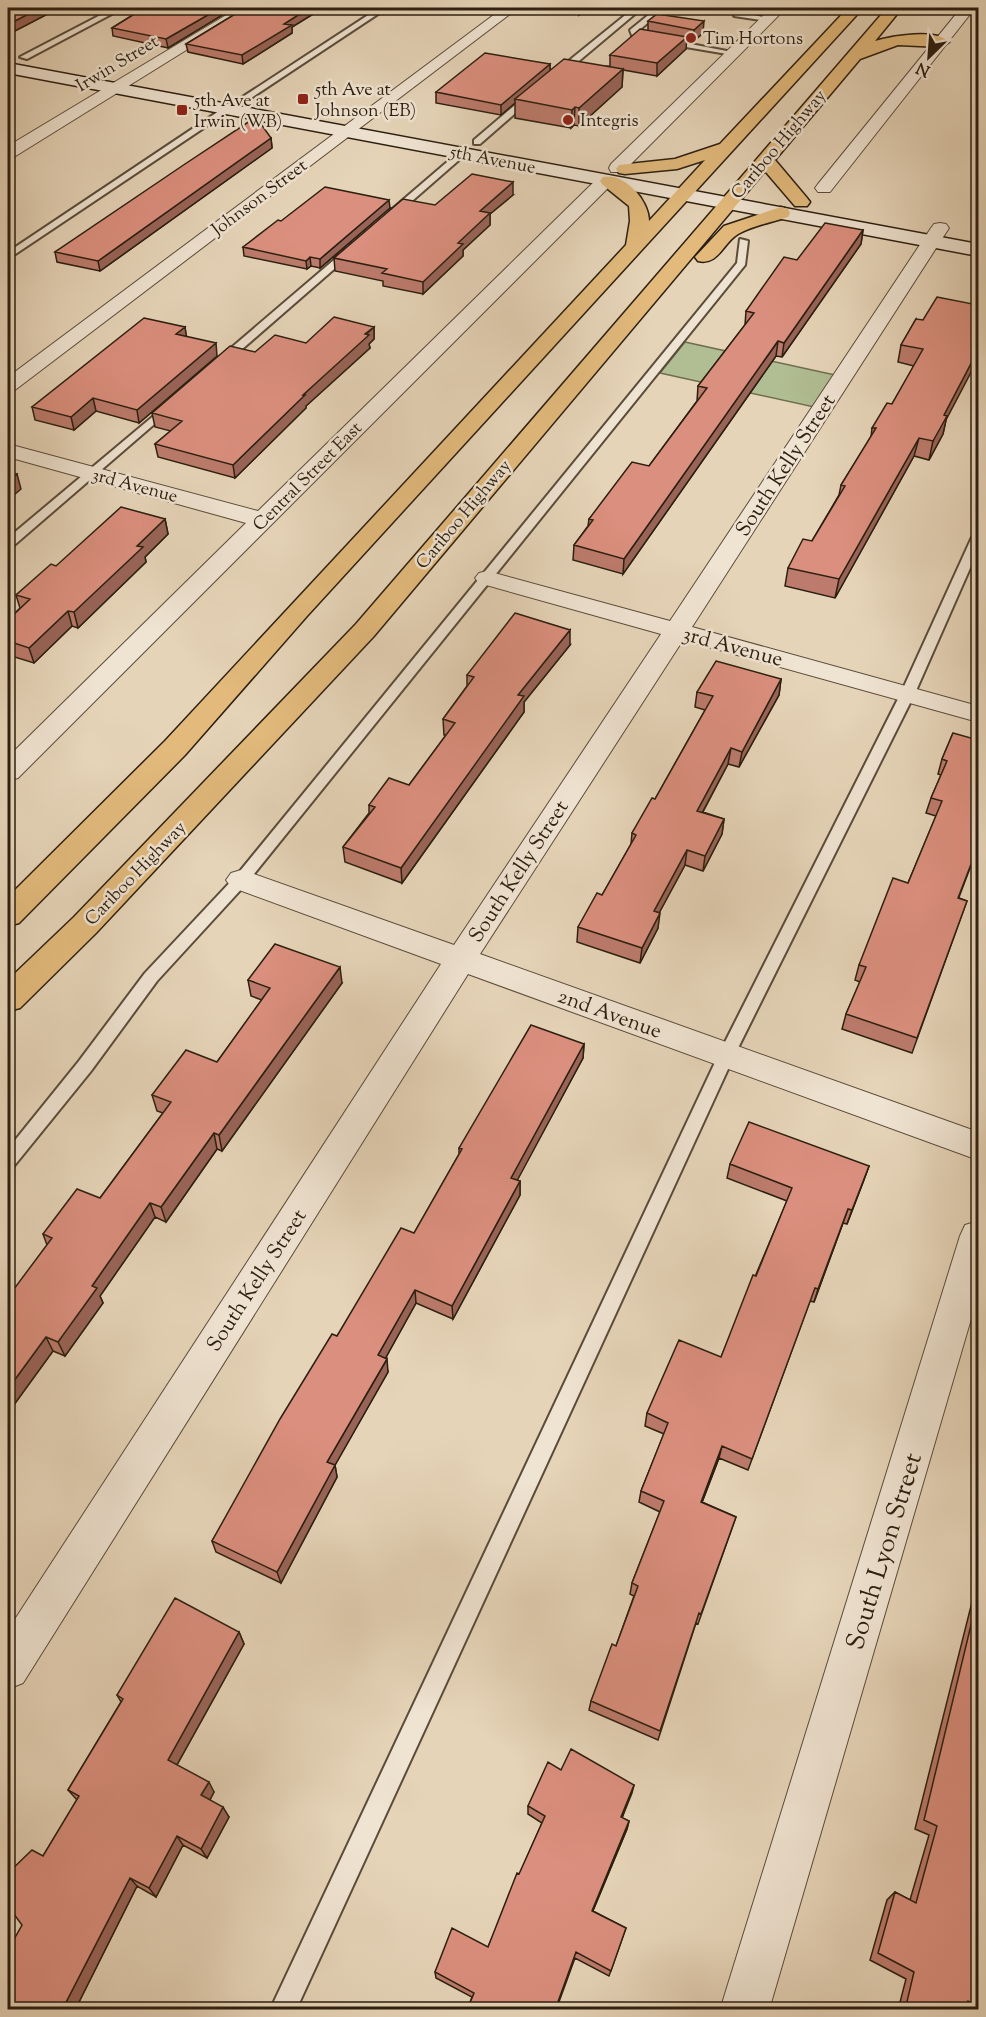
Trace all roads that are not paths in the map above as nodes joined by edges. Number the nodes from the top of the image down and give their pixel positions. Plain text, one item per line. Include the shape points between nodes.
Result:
1 (119, 8) edge
2 (247, 8) edge
3 (383, 8) edge
4 (512, 8) edge
5 (638, 8) edge
6 (661, 8) edge
7 (737, 8) edge
8 (856, 8) edge
9 (895, 8) edge
10 (968, 8) edge
11 (773, 13) edge
12 (837, 28) junction
13 (941, 42) junction
14 (733, 53) junction
15 (16, 56) edge
16 (851, 59) junction
17 (8, 68) edge
18 (131, 77) junction
19 (546, 84) edge
20 (114, 88) junction
21 (537, 91) edge
22 (245, 98) junction
23 (228, 109) junction
24 (354, 126) junction
25 (470, 148) junction
26 (726, 148) junction
27 (8, 153) edge
28 (765, 160) junction
29 (614, 174) junction
30 (688, 188) junction
31 (824, 188) dead end
32 (729, 194) junction
33 (801, 202) junction
34 (781, 213) junction
35 (387, 218) edge
36 (936, 235) junction
37 (978, 236) edge
38 (742, 241) dead end
39 (360, 242) edge
40 (635, 244) junction
41 (978, 250) edge
42 (8, 256) edge
43 (208, 373) edge
44 (8, 386) edge
45 (181, 396) edge
46 (553, 409) junction
47 (8, 450) edge
48 (91, 474) junction
49 (262, 520) junction
50 (978, 537) edge
51 (8, 544) edge
52 (487, 578) junction
53 (676, 631) junction
54 (909, 693) junction
55 (978, 714) edge
56 (8, 772) edge
57 (241, 880) junction
58 (8, 915) edge
59 (461, 959) junction
60 (8, 999) edge
61 (726, 1056) junction
62 (978, 1146) edge
63 (8, 1161) edge
64 (978, 1236) edge
65 (8, 1668) edge
66 (283, 2010) edge
67 (744, 2010) edge

1 - 15 lane
2 - 18 street, Irwin Street
3 - 22 lane
4 - 24 street, Johnson Street
5 - 19 lane
6 - 14 lane via 633,32 636,36
7 - 11 lane via 737,14
8 - 12 highway, Cariboo Highway
9 - 16 highway, Cariboo Highway
10 - 13 street
11 - 14 street, Central Street East
12 - 26 highway, Cariboo Highway
12 - 32 highway via 838,46 831,62
13 - 16 highway via 902,38
13 - 31 street
14 - 29 street, Central Street East
15 - 18 main road, 5th Avenue
16 - 28 highway, Cariboo Highway
17 - 20 main road, 5th Avenue
18 - 20 street, Irwin Street
18 - 22 main road, 5th Avenue
20 - 23 main road, 5th Avenue
20 - 27 street, Irwin Street
21 - 25 lane
22 - 24 main road, 5th Avenue
23 - 24 main road, 5th Avenue
23 - 42 lane
24 - 25 main road, 5th Avenue
24 - 44 street, Johnson Street
25 - 29 main road, 5th Avenue
25 - 35 lane
26 - 29 highway via 677,164
26 - 30 highway, Cariboo Highway
28 - 32 highway, Cariboo Highway
28 - 33 highway
29 - 30 main road, 5th Avenue
29 - 40 highway via 642,214
29 - 49 street, Central Street East
30 - 32 main road, 5th Avenue
30 - 40 highway, Cariboo Highway
32 - 33 main road, 5th Avenue
32 - 34 main road, 5th Avenue
32 - 46 highway, Cariboo Highway
33 - 36 main road, 5th Avenue
34 - 36 main road, 5th Avenue
34 - 46 highway via 731,230 628,343
36 - 37 main road, 5th Avenue
36 - 41 main road, 5th Avenue
36 - 53 street, South Kelly Street
38 - 52 lane via 742,263
39 - 43 lane
40 - 58 highway, Cariboo Highway via 175,748
45 - 48 lane
46 - 60 highway, Cariboo Highway via 365,630 85,925
47 - 48 street, 3rd Avenue
48 - 49 street, 3rd Avenue
48 - 51 lane
49 - 56 street, Central Street East
50 - 54 lane
52 - 53 street, 3rd Avenue
52 - 57 lane
53 - 54 street, 3rd Avenue
53 - 59 street, South Kelly Street
54 - 55 street, 3rd Avenue
54 - 61 lane
57 - 59 street, 2nd Avenue
57 - 63 lane via 151,977
59 - 61 street, 2nd Avenue
59 - 65 street, South Kelly Street
61 - 62 street, 2nd Avenue
61 - 66 lane
64 - 67 street, South Lyon Street

